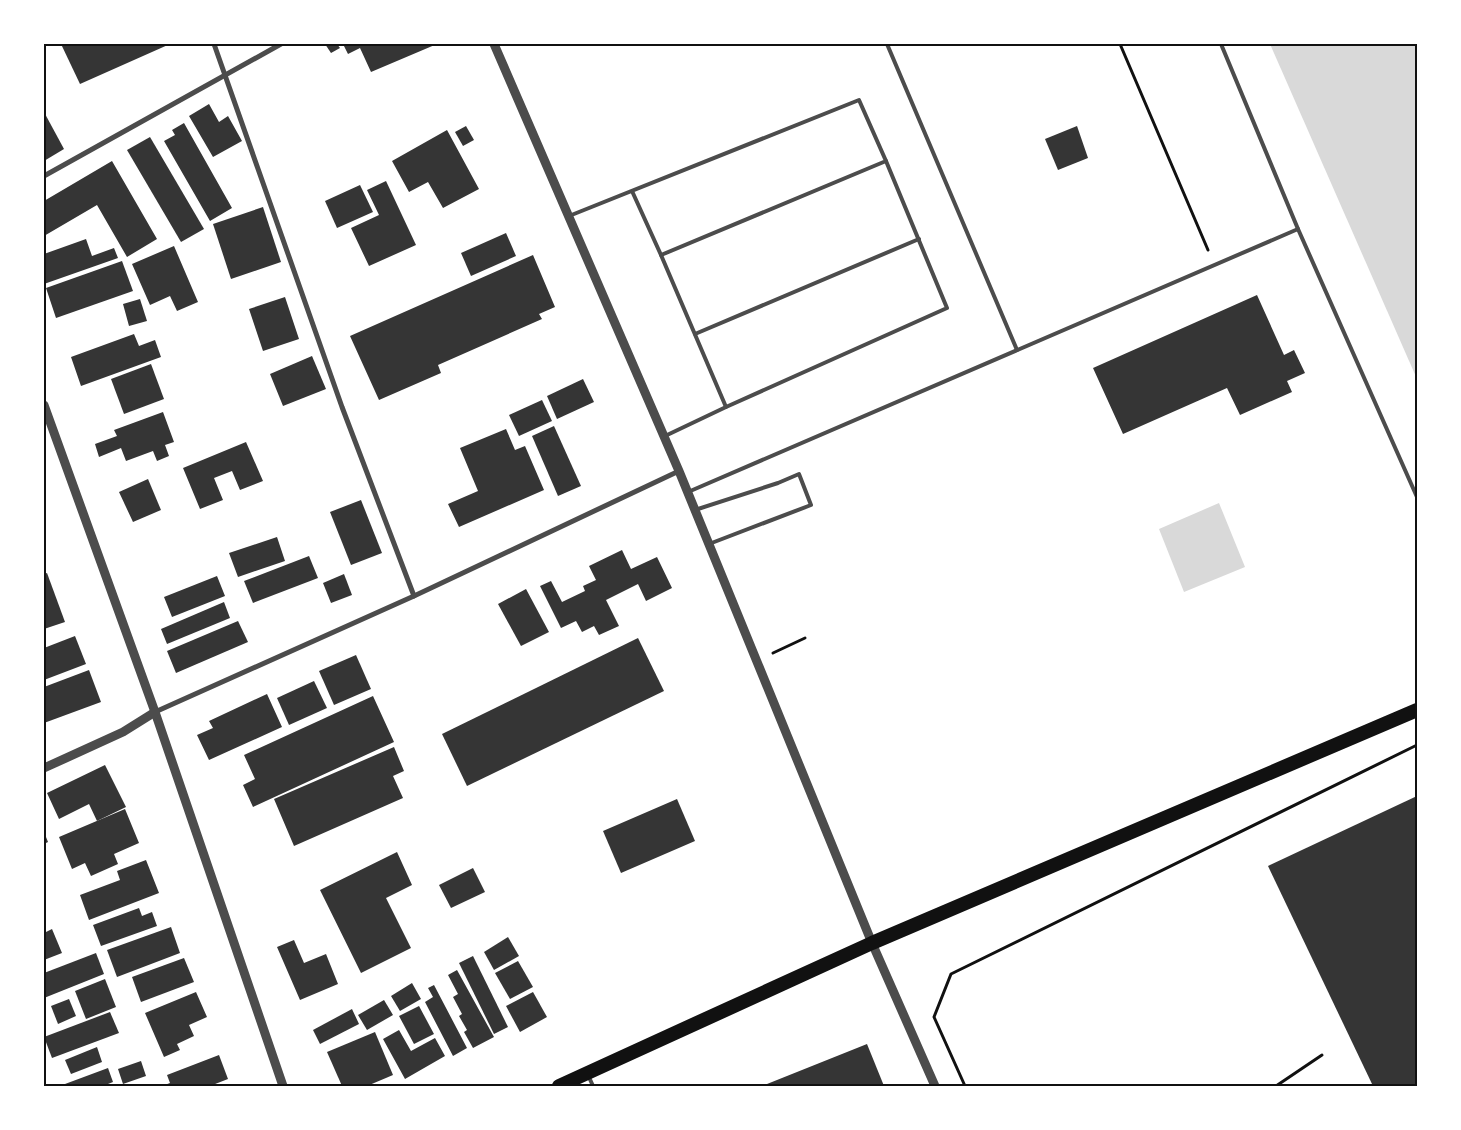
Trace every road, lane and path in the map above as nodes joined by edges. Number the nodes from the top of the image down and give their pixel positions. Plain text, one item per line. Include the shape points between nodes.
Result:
1 (214, 44) edge
2 (281, 44) edge
3 (494, 44) edge
4 (887, 44) edge
5 (1120, 44) edge
6 (1221, 44) edge
7 (226, 75) junction
8 (886, 161) junction
9 (44, 176) edge
10 (632, 191) junction
11 (569, 216) junction
12 (1298, 229) junction
13 (919, 239) junction
14 (661, 255) junction
15 (1214, 265) junction
16 (695, 334) junction
17 (1017, 350) junction
18 (44, 405) edge
19 (726, 407) junction
20 (664, 436) junction
21 (679, 471) junction
22 (688, 492) junction
23 (1417, 497) edge
24 (695, 510) junction
25 (709, 544) junction
26 (414, 596) junction
27 (805, 638) dead end
28 (757, 661) junction
29 (1417, 710) edge
30 (155, 712) junction
31 (1417, 745) edge
32 (44, 768) edge
33 (872, 943) junction
34 (1322, 1055) dead end
35 (587, 1073) junction
36 (283, 1086) edge
37 (559, 1086) edge
38 (593, 1086) edge
39 (935, 1086) edge
40 (965, 1086) edge
41 (1276, 1086) edge

1 - 7 street
2 - 7 street
3 - 11 street
4 - 17 lane
5 - 15 path
6 - 12 lane
7 - 9 street
7 - 26 street via 339,398
8 - 10 lane via 859,100
8 - 13 lane
8 - 14 lane
10 - 11 lane
10 - 14 lane
11 - 20 street
12 - 15 lane
12 - 23 lane
13 - 16 lane
13 - 19 lane via 947,308
14 - 16 lane
15 - 17 lane
16 - 19 lane
17 - 22 lane
18 - 30 street
19 - 20 lane
20 - 21 street
21 - 22 street
21 - 26 street
22 - 24 street
24 - 25 street
24 - 25 lane via 799,474 811,505
25 - 28 street
26 - 30 street
27 - 28 path
28 - 33 street
29 - 33 highway
30 - 32 street via 123,732
30 - 36 street
31 - 40 path via 951,974 934,1017
33 - 35 highway
33 - 39 street
34 - 41 path
35 - 37 highway
35 - 38 lane

